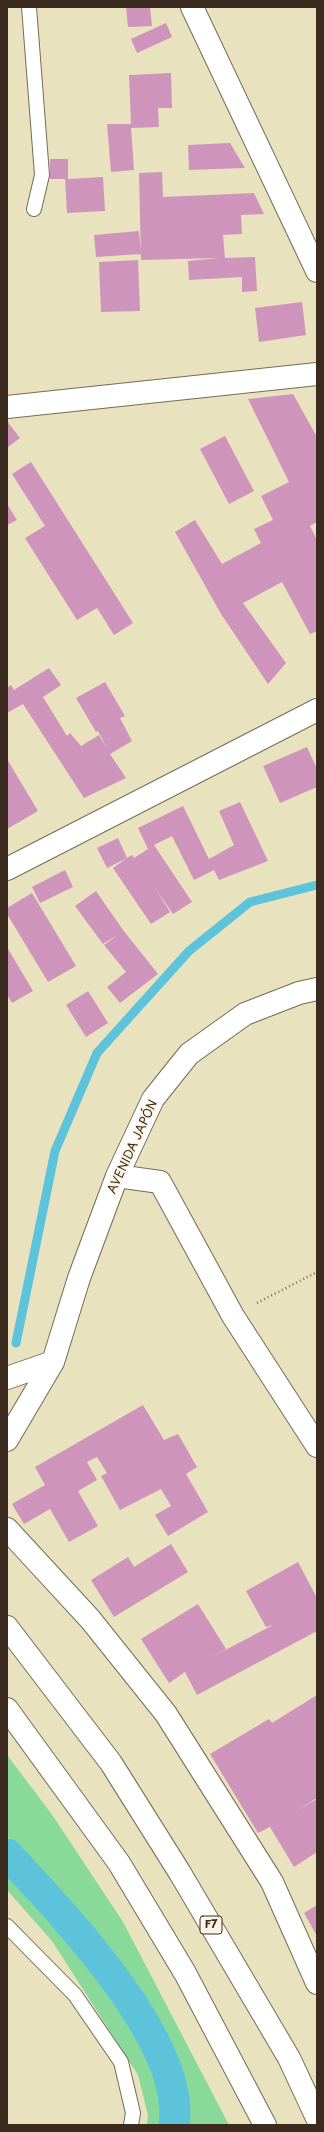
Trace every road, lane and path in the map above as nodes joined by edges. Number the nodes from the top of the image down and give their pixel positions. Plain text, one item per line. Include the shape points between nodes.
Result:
1 (29, 7) edge
2 (192, 7) edge
3 (34, 210) dead end
4 (317, 272) edge
5 (317, 374) edge
6 (7, 406) edge
7 (317, 710) edge
8 (7, 869) edge
9 (317, 989) edge
10 (117, 1176) junction
11 (317, 1272) edge
12 (234, 1316) junction
13 (53, 1362) junction
14 (7, 1378) edge
15 (7, 1440) edge
16 (317, 1446) edge
17 (7, 1529) edge
18 (7, 1627) edge
19 (7, 1709) edge
20 (7, 1926) edge
21 (317, 1983) edge
22 (317, 2118) edge
23 (131, 2125) edge
24 (265, 2125) edge

1 - 3 lane via 42,175
2 - 4 main road
5 - 6 main road
7 - 8 main road
9 - 10 main road, AVENIDA JAPÓN via 299,993 245,1014 189,1054 153,1099
10 - 12 main road via 160,1182
10 - 13 main road, AVENIDA JAPÓN via 79,1278
11 - 12 path
12 - 16 main road
13 - 14 main road
13 - 15 main road, AVENIDA JAPÓN
17 - 21 main road via 90,1619 166,1714 272,1882
18 - 22 main road, F7 via 111,1763 180,1873 289,2058
19 - 24 main road via 119,1863 185,1973
20 - 23 lane via 75,1995 121,2062 133,2114

